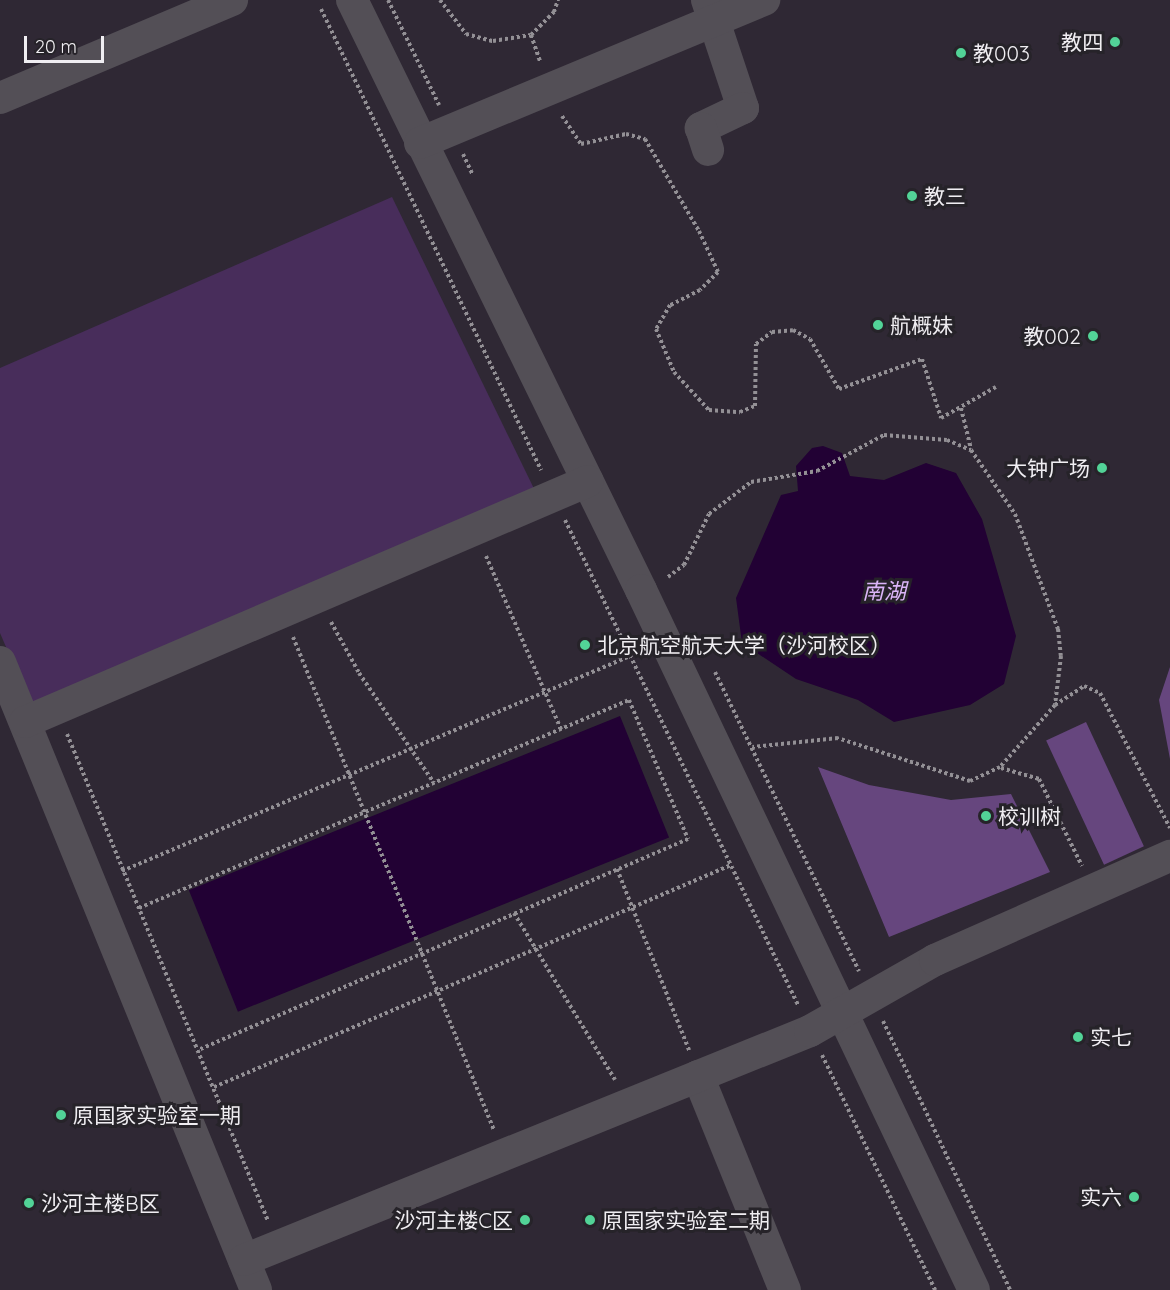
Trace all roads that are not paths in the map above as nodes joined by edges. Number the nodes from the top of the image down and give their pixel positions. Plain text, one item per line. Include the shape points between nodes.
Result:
1 (232, 0) edge
2 (352, 0) edge
3 (764, 0) edge
4 (711, 10) edge
5 (0, 99) edge
6 (420, 143) junction
7 (708, 150) dead end
8 (588, 481) junction
9 (0, 662) edge
10 (25, 722) junction
11 (1170, 856) edge
12 (841, 1010) junction
13 (695, 1068) junction
14 (244, 1260) junction
15 (256, 1290) edge
16 (785, 1290) edge
17 (974, 1290) edge

1 - 5 street
2 - 6 street
3 - 4 street
4 - 6 street via 550,90
4 - 7 street via 743,108 701,128
6 - 8 street
8 - 10 street
8 - 12 street
9 - 10 street
10 - 14 street
11 - 12 street via 935,960
12 - 13 street via 810,1031
12 - 17 street
13 - 14 street
13 - 16 street
14 - 15 street

